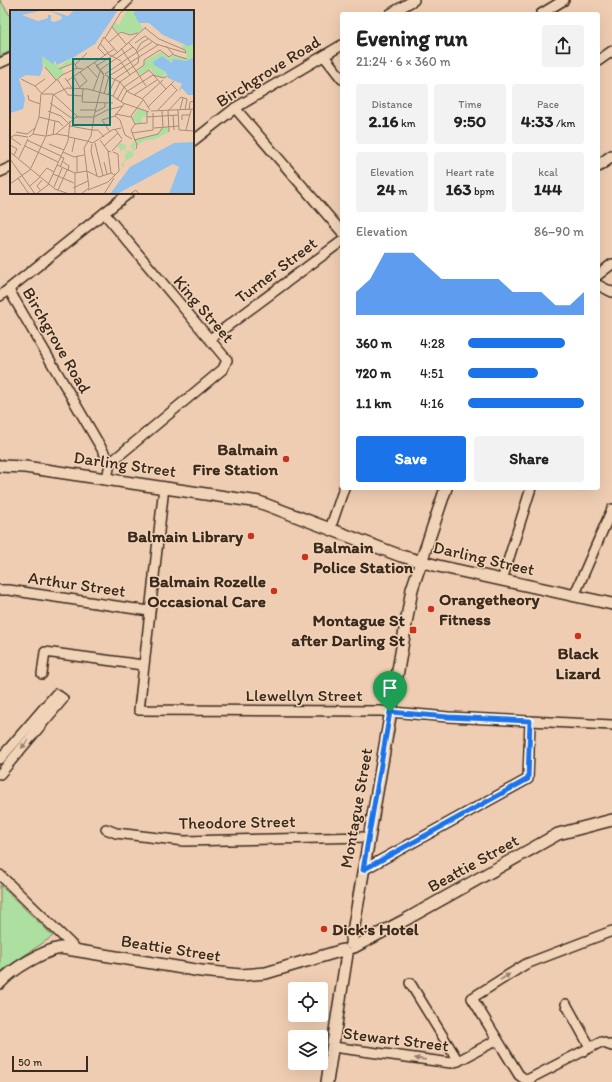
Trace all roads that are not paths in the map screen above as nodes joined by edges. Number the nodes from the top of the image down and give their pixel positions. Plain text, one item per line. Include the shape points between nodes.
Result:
1 (128, 0) edge
2 (414, 0) edge
3 (564, 0) edge
4 (118, 10) edge
5 (393, 12) edge
6 (544, 12) edge
7 (340, 46) edge
8 (612, 51) edge
9 (324, 56) junction
10 (10, 58) edge
11 (600, 60) edge
12 (0, 63) edge
13 (340, 76) edge
14 (235, 108) junction
15 (194, 140) edge
16 (612, 156) edge
17 (600, 165) edge
18 (10, 167) edge
19 (0, 172) edge
20 (128, 194) edge
21 (104, 214) junction
22 (340, 230) edge
23 (340, 242) edge
24 (612, 264) edge
25 (600, 273) edge
26 (600, 286) edge
27 (9, 290) junction
28 (612, 292) edge
29 (0, 296) edge
30 (210, 339) junction
31 (110, 463) junction
32 (0, 466) edge
33 (107, 479) junction
34 (164, 487) junction
35 (343, 490) edge
36 (445, 490) edge
37 (530, 490) edge
38 (612, 510) edge
39 (330, 528) junction
40 (421, 562) junction
41 (502, 580) junction
42 (0, 590) edge
43 (574, 596) junction
44 (612, 604) edge
45 (149, 611) junction
46 (143, 665) junction
47 (42, 674) dead end
48 (390, 712) junction
49 (530, 721) junction
50 (612, 724) edge
51 (0, 759) edge
52 (1, 769) edge
53 (612, 820) edge
54 (106, 829) dead end
55 (368, 837) junction
56 (363, 870) junction
57 (0, 875) edge
58 (612, 931) edge
59 (349, 948) junction
60 (76, 949) junction
61 (0, 983) edge
62 (410, 983) dead end
63 (566, 1004) dead end
64 (498, 1040) junction
65 (612, 1046) edge
66 (333, 1047) junction
67 (590, 1047) junction
68 (458, 1061) junction
69 (528, 1081) edge
70 (327, 1082) edge

1 - 4 street
2 - 5 street
3 - 6 street
7 - 9 street, Birchgrove Road
8 - 11 street
9 - 13 street
9 - 14 street, Birchgrove Road
10 - 12 street
14 - 15 street, Birchgrove Road
14 - 22 street
16 - 17 street
18 - 19 street
20 - 21 street, Birchgrove Road
21 - 27 street, Birchgrove Road
21 - 30 street, King Street
23 - 30 street, Turner Street
24 - 25 street
26 - 28 street
27 - 29 street
27 - 31 street, Birchgrove Road
30 - 31 street, King Street via 227,360 223,369
31 - 33 street
32 - 33 street, Darling Street via 25,467
33 - 34 street, Darling Street
34 - 39 street, Darling Street via 259,502
34 - 45 street
35 - 39 street
36 - 40 street, Montague Street
37 - 41 street
38 - 43 street
39 - 40 street, Darling Street
40 - 41 street, Darling Street
40 - 48 street, Montague Street via 412,589
41 - 43 street, Darling Street
42 - 45 street, Arthur Street
43 - 44 street, Darling Street
45 - 46 street
46 - 47 street via 46,652
46 - 48 street, Llewellyn Street via 139,710
48 - 49 street, Llewellyn Street
48 - 55 street, Montague Street
49 - 50 street, Llewellyn Street
49 - 56 street via 528,779
51 -> 52 street via 32,728
53 - 59 street, Beattie Street via 558,834 405,920
54 - 55 street, Theodore Street via 116,833 184,841
55 - 56 street, Montague Street
56 - 59 street, Montague Street
57 - 60 street
64 -> 58 street via 472,998 526,964
59 - 60 street, Beattie Street via 266,973 241,975
59 - 66 street, Montague Street
60 - 61 street, Beattie Street via 61,948 49,951 12,972
62 - 68 street
63 - 67 street
64 - 68 street, Stewart Street
64 - 69 street via 519,1075
65 - 67 street via 601,1042
68 -> 66 street, Stewart Street via 444,1062
66 - 70 street, Montague Street
67 - 69 street

